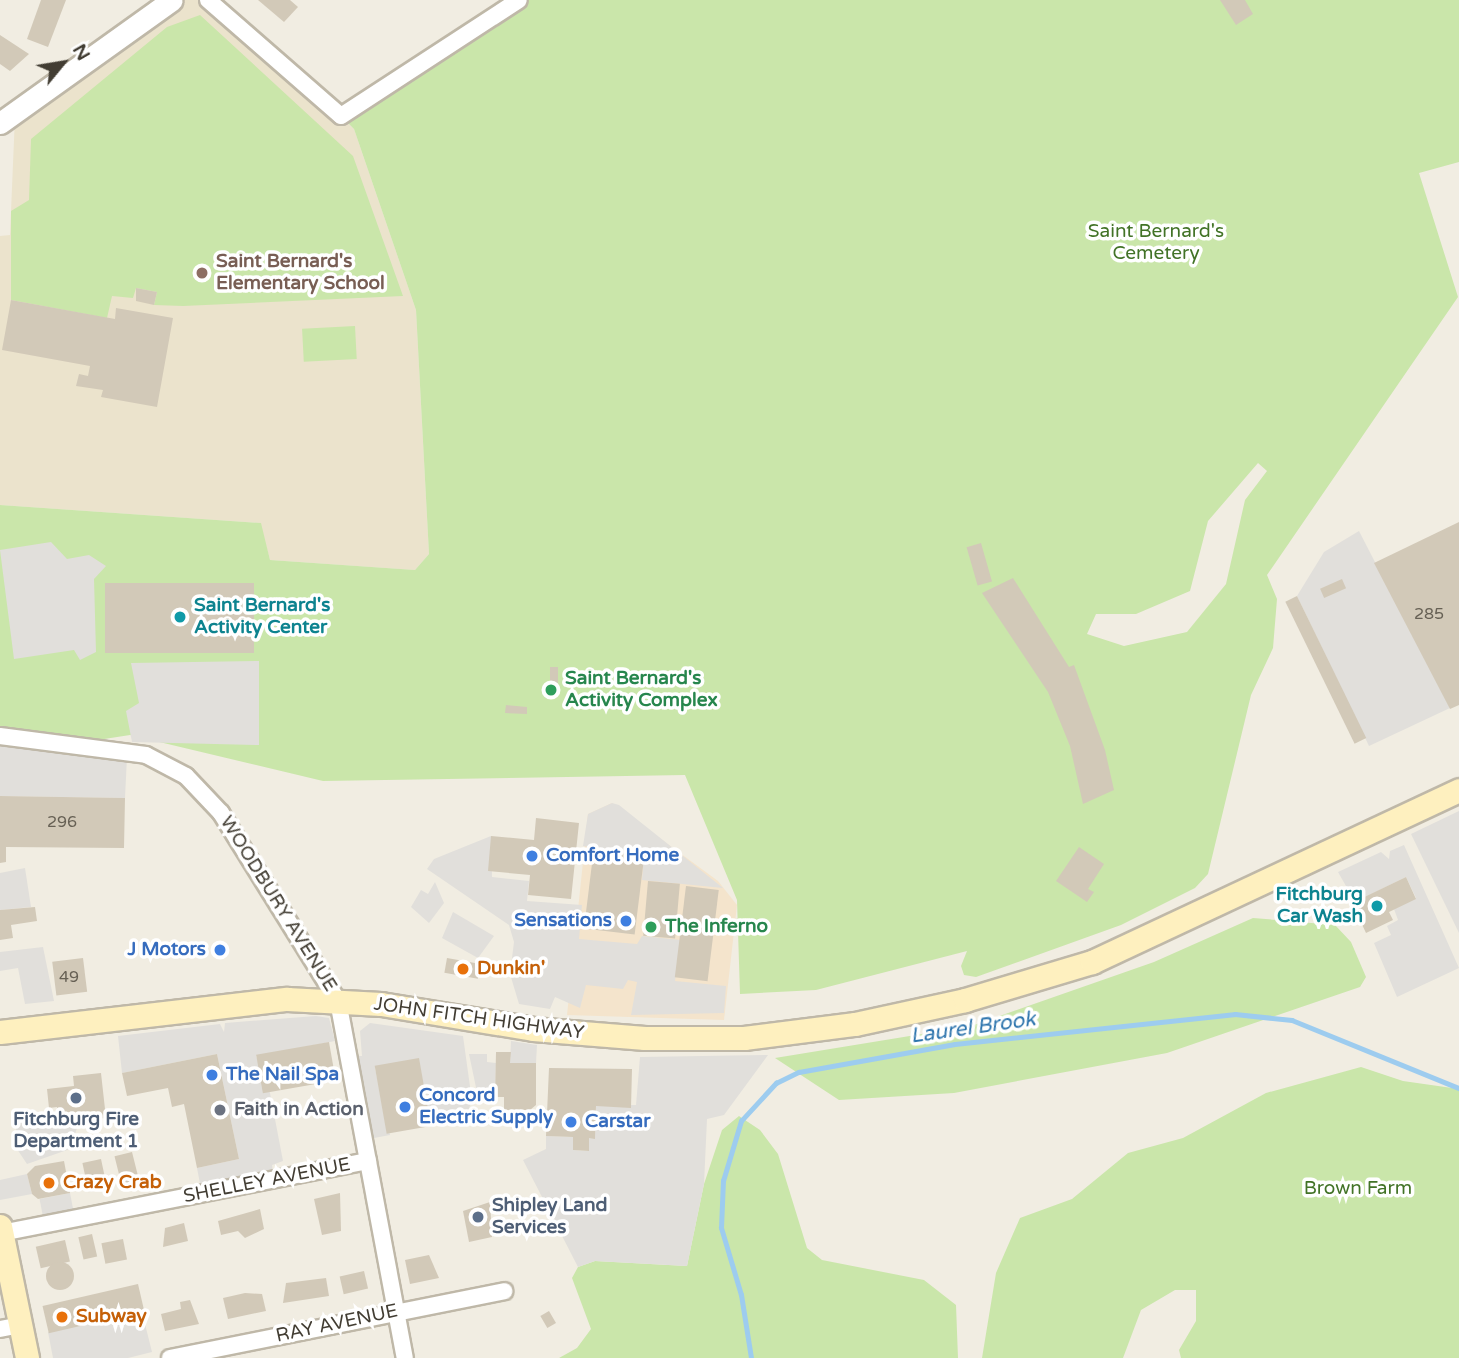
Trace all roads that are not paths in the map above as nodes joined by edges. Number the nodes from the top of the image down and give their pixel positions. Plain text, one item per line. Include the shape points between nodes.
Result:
1 (172, 0) edge
2 (208, 0) edge
3 (520, 0) edge
4 (33, 98) junction
5 (0, 107) edge
6 (0, 123) edge
7 (0, 736) edge
8 (1459, 790) edge
9 (338, 1000) junction
10 (0, 1032) edge
11 (368, 1161) junction
12 (1, 1230) edge
13 (504, 1291) dead end
14 (397, 1311) junction
15 (10, 1327) edge
16 (27, 1358) edge
17 (170, 1358) edge
18 (405, 1358) edge

1 - 4 street
2 - 3 street via 341,116
4 - 5 street
4 - 6 street
7 - 9 street, WOODBURY AVENUE via 138,752 186,776 221,813
8 - 9 main road, JOHN FITCH HIGHWAY via 1092,962 965,1000 855,1024 744,1038 645,1038 533,1029
9 - 10 main road, JOHN FITCH HIGHWAY via 224,1003
9 - 11 street, WOODBURY AVENUE
11 - 12 street, SHELLEY AVENUE
11 - 14 street, WOODBURY AVENUE
12 - 15 main road
13 - 14 street, RAY AVENUE
14 - 17 street, RAY AVENUE
14 - 18 street, WOODBURY AVENUE
15 - 16 main road

